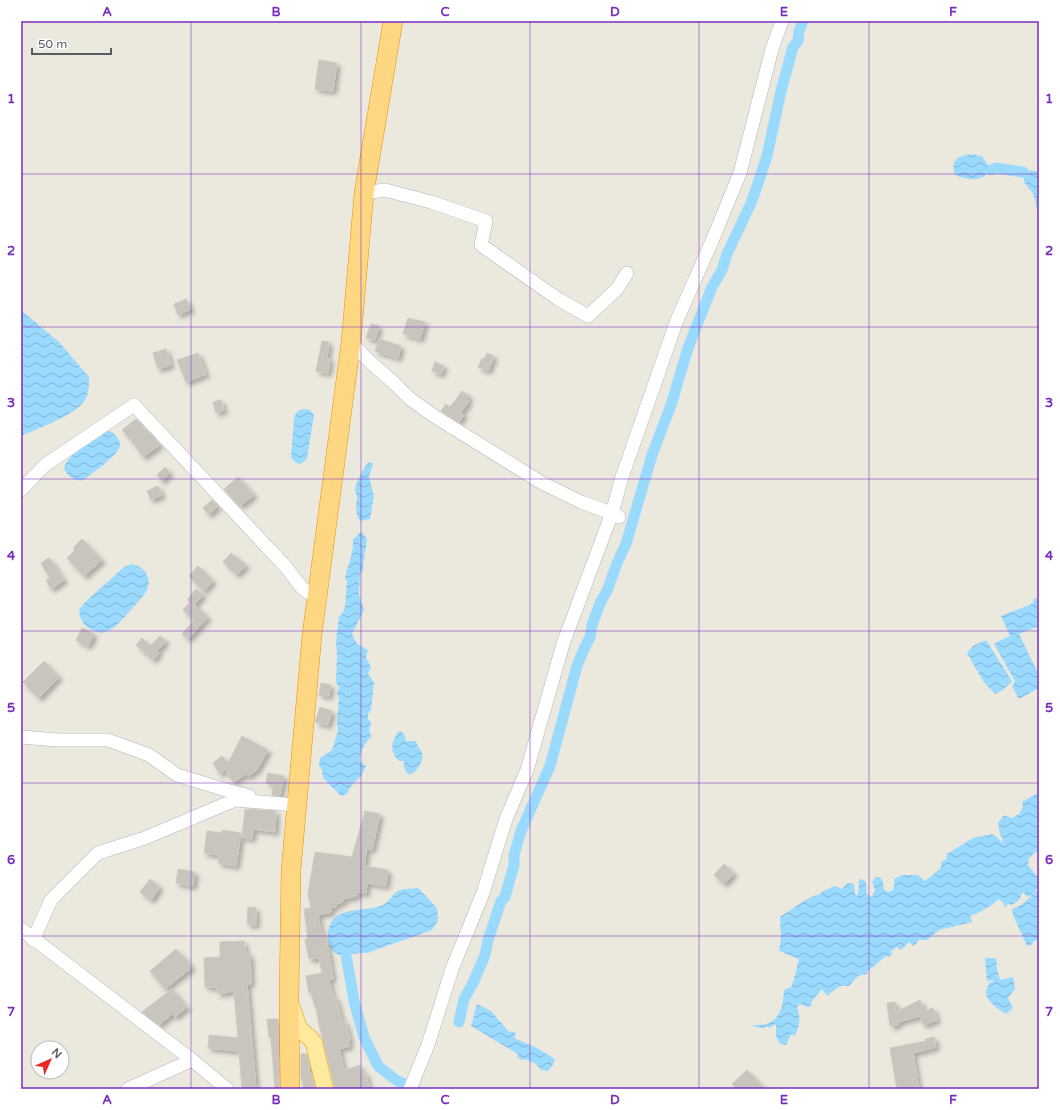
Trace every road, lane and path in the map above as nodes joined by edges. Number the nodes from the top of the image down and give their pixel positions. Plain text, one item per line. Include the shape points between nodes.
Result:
1 (393, 21) edge
2 (782, 21) edge
3 (364, 193) junction
4 (627, 273) dead end
5 (351, 342) junction
6 (21, 490) edge
7 (616, 515) junction
8 (318, 598) junction
9 (21, 737) edge
10 (296, 805) junction
11 (21, 929) edge
12 (33, 940) junction
13 (289, 999) junction
14 (192, 1060) junction
15 (128, 1089) edge
16 (227, 1089) edge
17 (290, 1089) edge
18 (325, 1089) edge
19 (410, 1089) edge

1 - 3 highway
2 - 7 street via 772,49 740,172 677,320 622,477
3 - 4 street via 385,190 431,202 486,221 481,245 558,299 588,316 617,289
3 - 5 highway
5 - 7 street via 409,398 434,416 542,483
5 - 8 highway
6 - 8 street via 45,465 134,406 286,567 302,588
7 - 19 street via 563,644 527,770 506,819 483,893 452,969
8 - 10 highway via 312,635
9 - 10 street via 108,740 149,755 177,775 226,790
10 - 12 street via 235,800 145,838 98,853 51,900
10 - 13 highway via 290,870
11 - 12 street
12 - 14 street
13 - 17 highway
13 - 18 main road via 299,1029 314,1043
14 - 15 street
14 - 16 street

